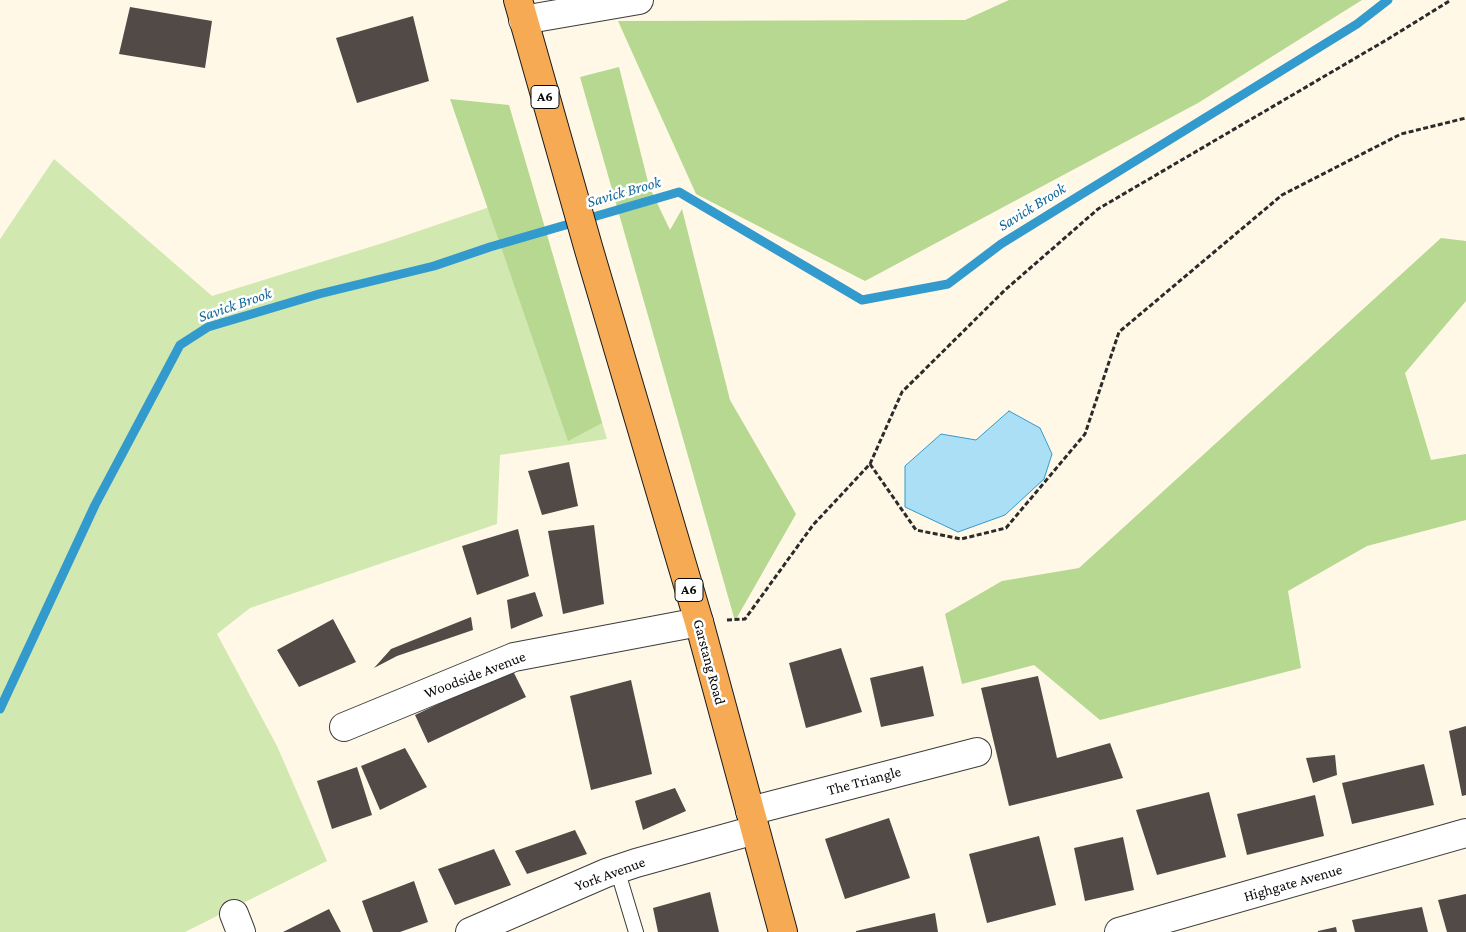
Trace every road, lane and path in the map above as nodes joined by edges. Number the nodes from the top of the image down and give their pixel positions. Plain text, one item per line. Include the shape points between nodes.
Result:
1 (639, 0) edge
2 (1451, 0) edge
3 (521, 10) edge
4 (1466, 118) edge
5 (870, 464) junction
6 (699, 622) junction
7 (344, 727) dead end
8 (977, 752) dead end
9 (752, 820) junction
10 (1466, 833) edge
11 (617, 870) junction
12 (470, 932) edge
13 (636, 932) edge
14 (783, 932) edge
15 (1119, 932) edge

1 - 3 street
2 - 5 path via 1098,209 1004,290 902,392
3 - 6 highway, Garstang Road / A6
4 - 5 path via 1401,134 1282,195 1120,332 1085,434 1006,528 961,539 916,530
5 - 6 path via 813,525 745,619
6 - 7 street, Woodside Avenue via 514,657
6 - 9 highway, Garstang Road / A6
8 - 9 street, The Triangle
9 - 11 street, York Avenue
9 - 14 highway, Garstang Road / A6
10 - 15 street, Highgate Avenue
11 - 12 street, York Avenue
11 - 13 lane

